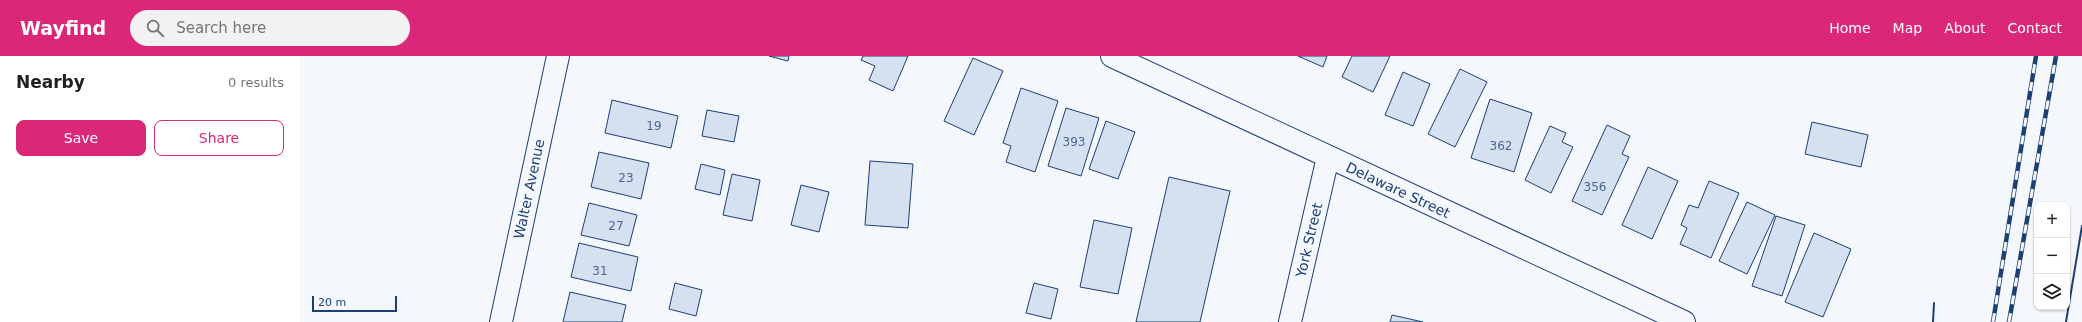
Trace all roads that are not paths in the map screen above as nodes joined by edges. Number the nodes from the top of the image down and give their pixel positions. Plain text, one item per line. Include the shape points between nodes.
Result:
1 (558, 56) edge
2 (1112, 56) edge
3 (1328, 157) junction
4 (501, 322) edge
5 (1290, 322) edge
6 (1684, 322) edge

1 - 4 main road, Walter Avenue
2 - 3 main road, Delaware Street
3 - 5 main road, York Street
3 - 6 main road, Delaware Street

